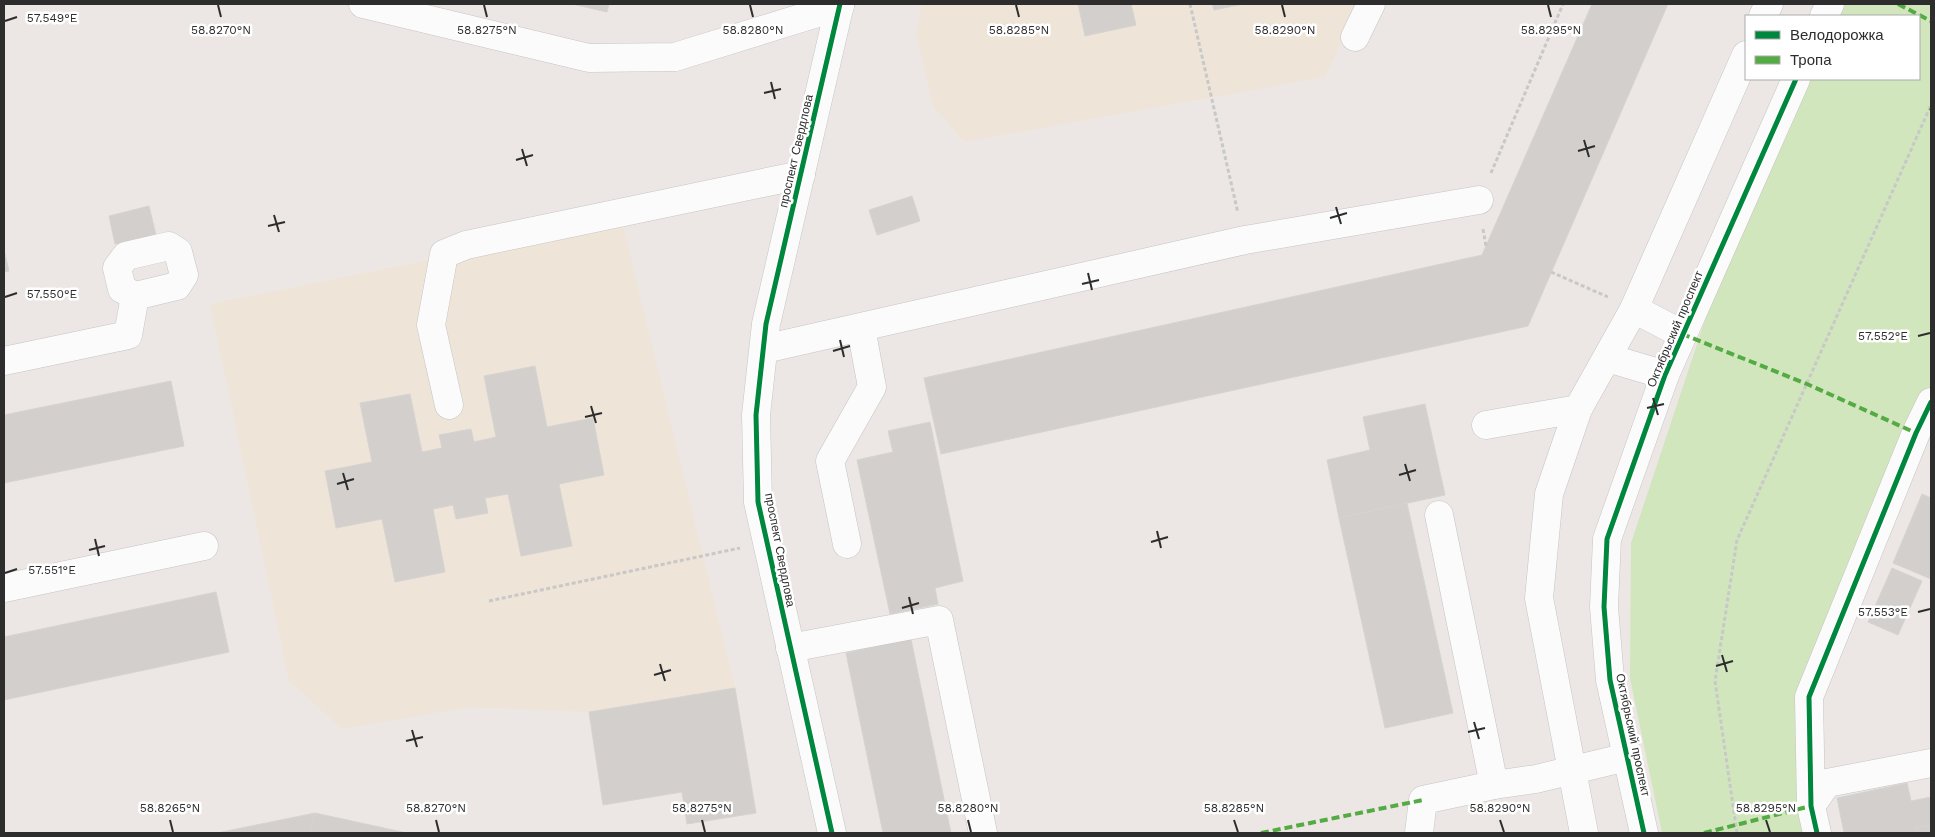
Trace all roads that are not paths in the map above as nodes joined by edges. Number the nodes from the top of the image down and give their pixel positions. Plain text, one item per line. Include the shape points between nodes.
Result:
1 (363, 4) edge
2 (1371, 4) edge
3 (840, 5) edge
4 (1356, 37) dead end
5 (1745, 57) edge
6 (1796, 80) edge
7 (801, 175) junction
8 (1479, 200) road end
9 (135, 296) dead end
10 (1634, 309) junction
11 (861, 328) junction
12 (1682, 334) junction
13 (764, 349) junction
14 (1608, 358) junction
15 (4, 361) edge
16 (1665, 375) junction
17 (1931, 402) edge
18 (449, 405) dead end
19 (1578, 409) junction
20 (1486, 425) dead end
21 (1440, 515) dead end
22 (847, 544) dead end
23 (204, 546) dead end
24 (4, 588) edge
25 (790, 648) junction
26 (1627, 757) junction
27 (1931, 763) edge
28 (1570, 770) junction
29 (1494, 785) junction
30 (1811, 806) junction
31 (832, 833) edge
32 (983, 833) edge
33 (1419, 833) edge
34 (1584, 833) edge
35 (1644, 833) edge
36 (1817, 833) edge

1 - 3 street via 589,58 675,57
2 - 4 street
3 - 7 street, проспект Свердлова
5 - 10 street
6 - 12 street, Октябрьский проспект
7 - 13 street, проспект Свердлова via 766,324
7 - 18 street via 466,245 444,254 430,325
8 - 11 street via 1244,240
9 - 15 street via 128,335
10 - 12 street
10 - 14 street
11 - 13 street
11 - 22 street via 872,387 830,461
12 - 16 street, Октябрьский проспект
13 - 25 street, проспект Свердлова via 756,415 758,502
14 - 16 street
14 - 19 street
16 - 26 street, Октябрьский проспект via 1607,539 1604,607 1610,680
17 - 30 street via 1809,697
19 - 20 street
19 - 28 street via 1549,494 1539,598
21 - 29 street
23 - 24 street
25 - 31 street, проспект Свердлова
25 - 32 street via 939,620
26 - 28 street
26 - 35 street, Октябрьский проспект
27 - 30 street via 1827,783
28 - 29 street
28 - 34 street
29 - 33 street via 1423,800
30 - 36 street

